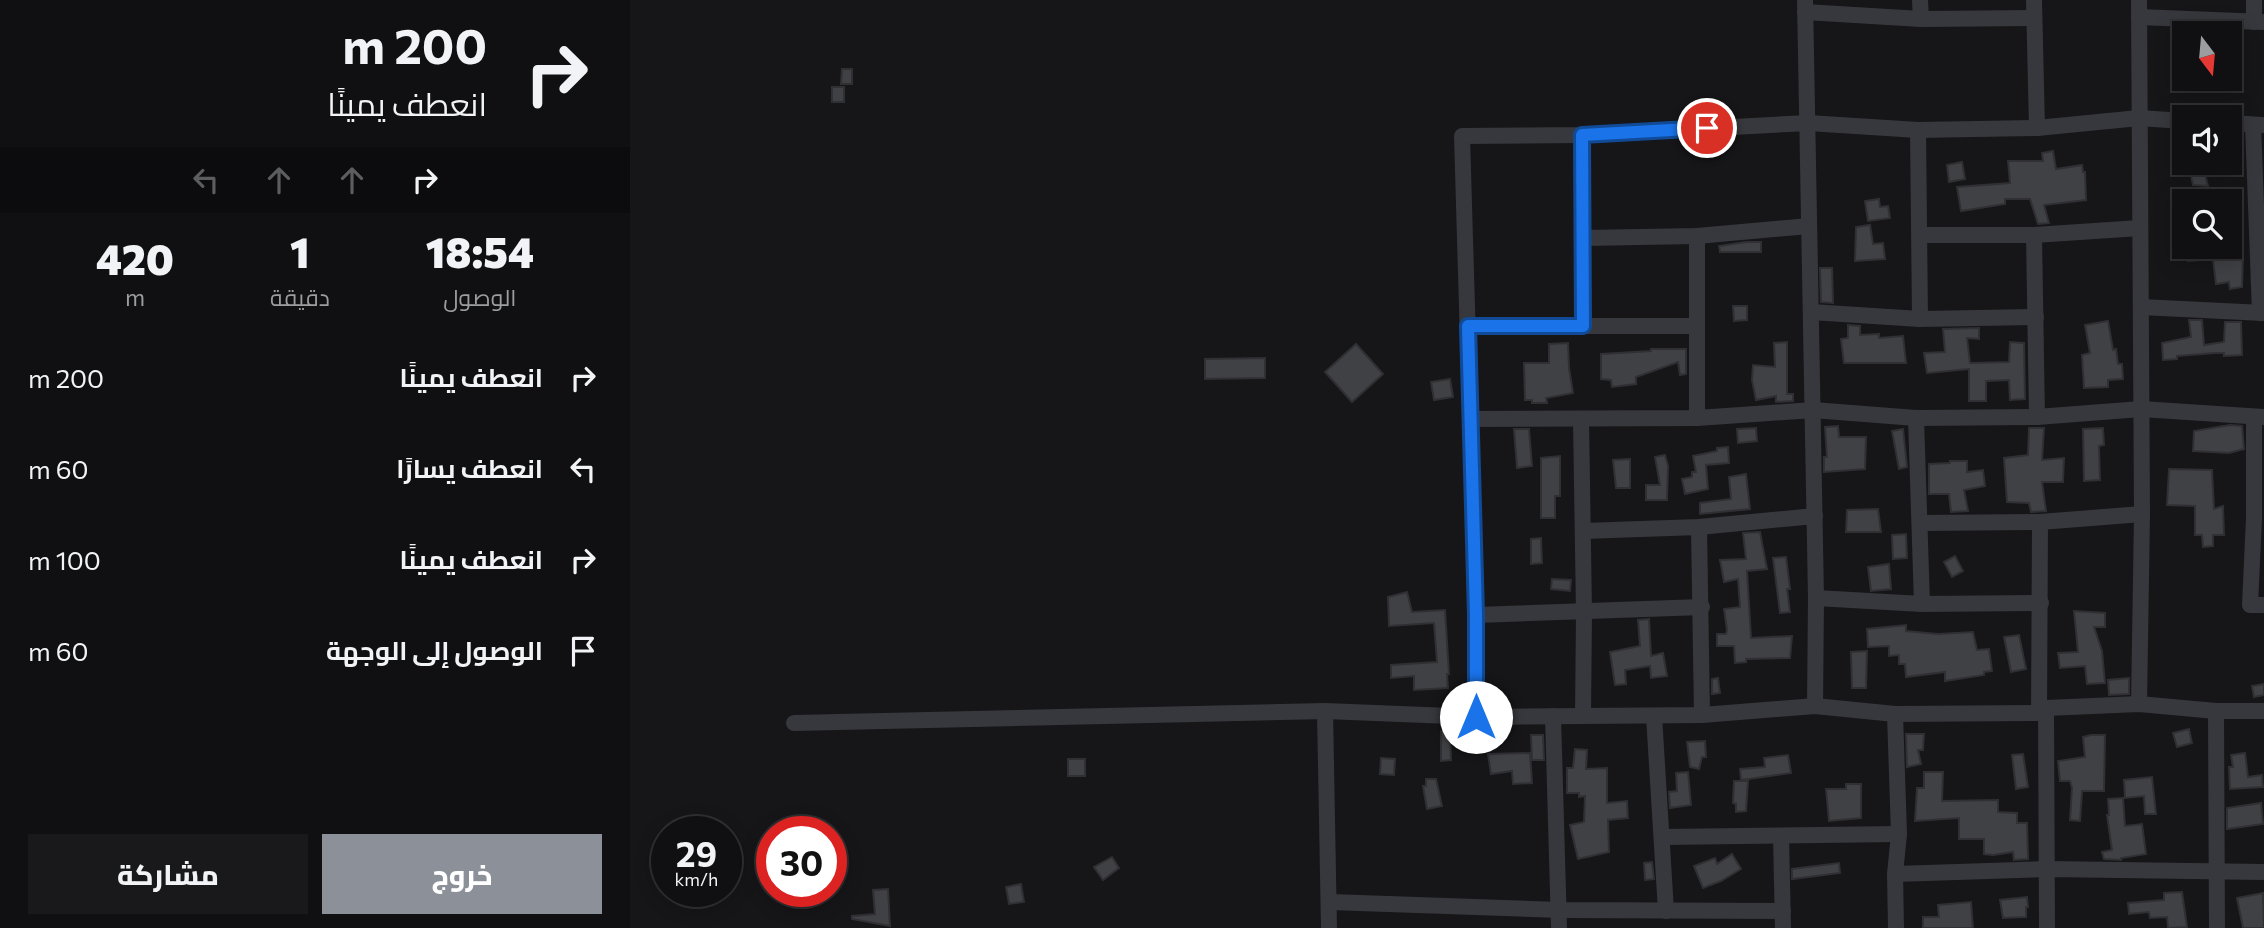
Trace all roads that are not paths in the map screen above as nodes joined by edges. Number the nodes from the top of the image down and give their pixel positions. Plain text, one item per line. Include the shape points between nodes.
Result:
1 (1920, 0) edge
2 (2034, 0) edge
3 (2254, 0) edge
4 (1805, 6) edge
5 (2139, 8) edge
6 (2034, 18) junction
7 (1921, 19) junction
8 (2259, 22) edge
9 (2139, 118) junction
10 (2172, 120) edge
11 (1808, 123) junction
12 (2259, 125) edge
13 (2037, 128) junction
14 (1919, 130) junction
15 (1582, 135) junction
16 (1809, 226) junction
17 (2140, 228) junction
18 (2260, 233) edge
19 (1920, 235) junction
20 (1697, 236) junction
21 (2034, 236) junction
22 (1583, 238) junction
23 (2141, 307) junction
24 (1811, 312) junction
25 (2262, 313) edge
26 (2036, 317) junction
27 (1920, 319) junction
28 (1468, 326) junction
29 (1583, 326) junction
30 (1697, 326) junction
31 (2141, 409) junction
32 (1813, 410) junction
33 (2037, 417) junction
34 (2259, 417) edge
35 (1697, 418) junction
36 (1916, 418) junction
37 (1471, 419) junction
38 (1581, 419) junction
39 (2142, 514) junction
40 (1815, 516) junction
41 (2259, 518) edge
42 (2040, 522) junction
43 (1920, 523) junction
44 (1699, 527) junction
45 (1583, 531) junction
46 (1816, 598) junction
47 (2041, 603) junction
48 (1922, 604) junction
49 (2264, 605) edge
50 (1702, 607) junction
51 (1584, 611) junction
52 (1476, 615) junction
53 (2139, 704) junction
54 (1815, 706) junction
55 (1325, 711) junction
56 (2042, 711) junction
57 (2216, 711) junction
58 (2264, 711) edge
59 (1895, 714) junction
60 (1702, 715) junction
61 (1553, 716) junction
62 (1583, 716) junction
63 (1654, 716) junction
64 (1476, 717) junction
65 (794, 723) dead end
66 (1899, 834) junction
67 (1781, 836) junction
68 (1662, 837) junction
69 (2046, 869) junction
70 (2216, 872) junction
71 (2264, 872) edge
72 (1895, 874) junction
73 (1330, 902) junction
74 (1560, 910) junction
75 (1666, 911) junction
76 (1783, 911) junction
77 (1329, 928) edge
78 (1559, 928) edge
79 (1783, 928) edge
80 (1896, 928) edge
81 (2046, 928) edge
82 (2217, 928) edge

1 - 7 street
2 - 6 street
3 - 8 street
4 - 7 street
4 - 11 street
5 - 8 street
5 - 9 street
6 - 7 street
6 - 13 street
9 - 10 street
9 - 13 street
9 - 17 street
11 - 14 street
11 - 15 street
11 - 16 street
12 - 18 street
13 - 14 street
14 - 19 street
15 - 22 street
15 - 28 street via 1462,136
16 - 20 street
16 - 24 street
17 - 21 street
17 - 23 street
18 - 25 street
19 - 21 street
19 - 27 street
20 - 22 street
20 - 30 street
21 - 26 street
22 - 29 street
23 - 25 street
23 - 31 street
24 - 27 street
24 - 32 street
26 - 27 street
26 - 33 street
28 - 29 street
28 - 37 street
29 - 30 street
30 - 35 street
31 - 33 street
31 - 34 street
31 - 39 street
32 - 35 street
32 - 36 street
32 - 40 street
33 - 36 street
34 - 41 street
35 - 38 street
36 - 43 street
37 - 38 street
37 - 52 street
38 - 45 street
39 - 42 street
39 - 53 street
40 - 44 street
40 - 46 street
41 - 49 street via 2250,605
42 - 43 street
42 - 47 street
43 - 48 street
44 - 45 street
44 - 50 street
45 - 51 street
46 - 48 street
46 - 54 street
47 - 48 street
47 - 56 street
50 - 51 street
50 - 60 street
51 - 52 street
51 - 62 street
52 - 64 street
53 - 56 street
53 - 57 street
54 - 59 street
54 - 60 street
55 - 64 street
55 - 65 street
55 - 73 street
56 - 59 street
56 - 69 street
57 - 58 street
57 - 70 street
59 - 66 street
60 - 63 street
61 - 62 street
61 - 64 street
61 - 74 street
62 - 63 street
63 - 68 street
66 - 67 street
66 - 72 street
67 - 68 street
67 - 76 street
68 - 75 street
69 - 70 street
69 - 72 street
69 - 81 street
70 - 71 street
70 - 82 street
72 - 80 street
73 - 74 street
73 - 77 street
74 - 75 street
74 - 78 street
75 - 76 street
76 - 79 street

